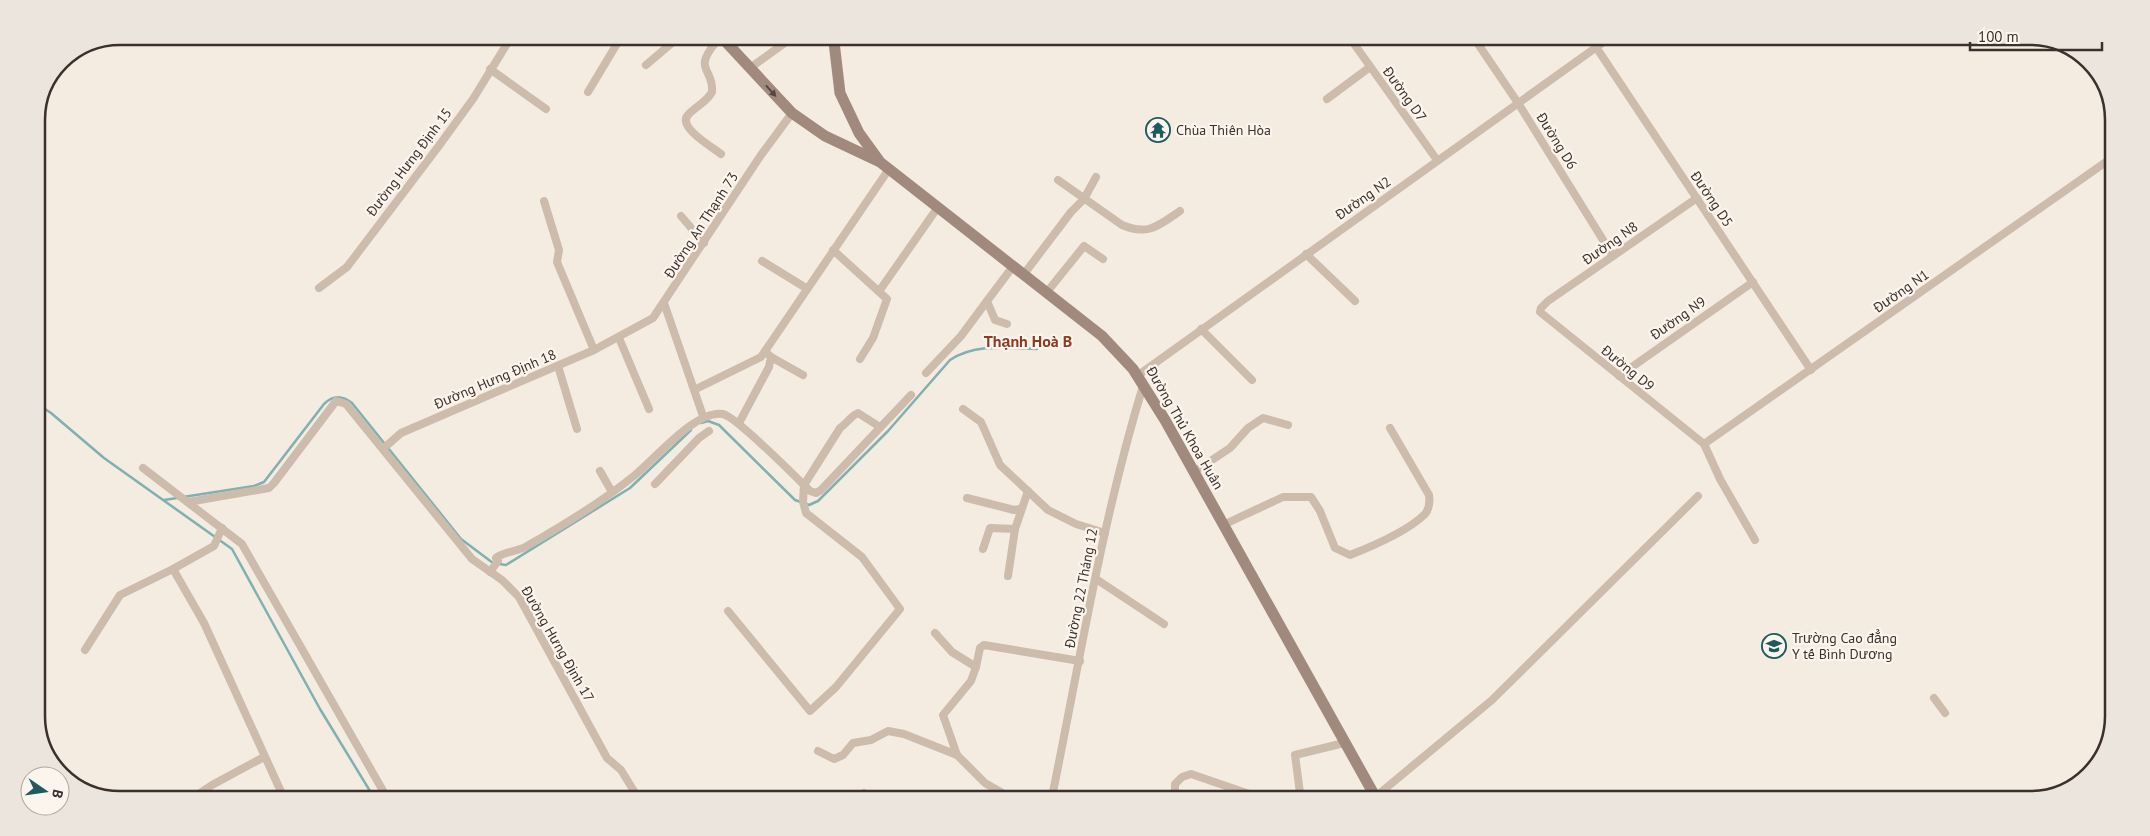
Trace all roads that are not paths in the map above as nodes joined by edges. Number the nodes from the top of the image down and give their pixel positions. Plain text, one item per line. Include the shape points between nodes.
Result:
1 (506, 45) edge
2 (616, 45) edge
3 (670, 45) edge
4 (713, 45) edge
5 (729, 45) edge
6 (782, 45) edge
7 (834, 45) edge
8 (1355, 45) edge
9 (1479, 45) edge
10 (1593, 45) edge
11 (1595, 45) edge
12 (646, 66) dead end
13 (1370, 67) junction
14 (750, 68) junction
15 (490, 69) junction
16 (588, 92) dead end
17 (1327, 99) dead end
18 (1518, 103) junction
19 (546, 109) dead end
20 (792, 113) junction
21 (721, 154) dead end
22 (1437, 160) junction
23 (2105, 163) edge
24 (884, 165) junction
25 (1096, 177) dead end
26 (1058, 180) dead end
27 (1696, 198) junction
28 (1084, 200) junction
29 (544, 201) dead end
30 (938, 207) junction
31 (1180, 211) dead end
32 (681, 216) dead end
33 (704, 243) junction
34 (833, 250) junction
35 (1306, 254) junction
36 (1613, 256) junction
37 (1103, 258) dead end
38 (762, 261) dead end
39 (1014, 265) junction
40 (1024, 274) junction
41 (1753, 282) junction
42 (319, 288) dead end
43 (806, 288) junction
44 (880, 290) junction
45 (1048, 292) junction
46 (987, 301) junction
47 (1355, 301) dead end
48 (664, 303) junction
49 (1540, 310) joint
50 (1007, 324) dead end
51 (1201, 329) junction
52 (619, 338) junction
53 (594, 350) junction
54 (765, 351) junction
55 (771, 357) junction
56 (860, 359) dead end
57 (558, 366) junction
58 (1811, 370) junction
59 (926, 372) dead end
60 (803, 375) dead end
61 (1619, 376) junction
62 (1252, 380) dead end
63 (1140, 381) junction
64 (696, 389) junction
65 (912, 395) dead end
66 (649, 409) dead end
67 (963, 409) dead end
68 (704, 416) junction
69 (739, 423) junction
70 (1288, 425) dead end
71 (690, 426) junction
72 (880, 427) junction
73 (1390, 428) dead end
74 (577, 429) dead end
75 (710, 431) dead end
76 (697, 436) junction
77 (1704, 444) junction
78 (384, 448) junction
79 (143, 468) dead end
80 (600, 471) dead end
81 (1194, 472) junction
82 (655, 484) dead end
83 (804, 485) junction
84 (612, 492) junction
85 (1028, 492) junction
86 (1698, 496) dead end
87 (967, 498) dead end
88 (188, 502) junction
89 (1020, 509) junction
90 (1223, 525) junction
91 (220, 530) junction
92 (1014, 530) junction
93 (1105, 533) junction
94 (1754, 540) dead end
95 (983, 549) dead end
96 (173, 569) junction
97 (490, 572) junction
98 (1008, 576) dead end
99 (1096, 579) junction
100 (728, 611) dead end
101 (1164, 624) dead end
102 (936, 634) dead end
103 (85, 650) dead end
104 (1080, 661) junction
105 (976, 667) junction
106 (1934, 698) dead end
107 (1945, 713) dead end
108 (1344, 743) junction
109 (818, 751) dead end
110 (957, 755) junction
111 (264, 757) junction
112 (203, 791) edge
113 (281, 791) edge
114 (383, 791) edge
115 (634, 791) edge
116 (999, 791) edge
117 (1053, 791) edge
118 (1175, 791) edge
119 (1241, 791) edge
120 (1300, 791) edge
121 (1371, 791) edge
122 (1383, 791) edge

1 - 15 street, Đường Hưng Định 15
2 - 16 street
3 - 12 street
4 - 21 street via 704,63 712,92 687,116 686,121 688,128
5 - 14 main road
6 - 14 street
7 - 24 main road, Đường Thủ Khoa Huân via 840,93 859,133
8 - 13 street, Đường D7
9 - 18 street, Đường D6
10 - 18 street, Đường N2
11 - 27 street, Đường D5
13 - 17 street
13 - 22 street, Đường D7
14 -> 20 main road
15 - 19 street
15 - 42 street, Đường Hưng Định 15 via 438,147 347,267
18 - 22 street, Đường N2
18 - 36 street, Đường D6
20 - 24 main road via 825,136
20 - 33 street, Đường An Thạnh 73
22 - 35 street, Đường N2
23 - 58 street, Đường N1
24 - 30 main road, Đường Thủ Khoa Huân
24 - 34 street
25 - 28 street
26 - 28 street
27 - 36 street, Đường N8
27 - 41 street, Đường D5
28 - 31 street via 1122,225 1138,231 1159,225
28 - 40 street via 1071,212
29 - 53 street via 559,250 557,262
30 - 39 main road, Đường Thủ Khoa Huân
30 - 44 street
32 - 33 street
33 - 48 street, Đường An Thạnh 73
34 - 43 street
34 - 44 street
35 - 47 street
35 - 51 street, Đường N2
36 - 49 street, Đường N8
37 - 45 street via 1084,246
38 - 43 street
39 - 40 main road, Đường Thủ Khoa Huân
39 - 46 street
40 - 45 main road, Đường Thủ Khoa Huân
41 - 58 street, Đường D5
41 - 61 street, Đường N9
43 - 54 street
44 - 56 street via 886,296 887,304 871,343
45 - 63 main road, Đường Thủ Khoa Huân via 1102,336
46 - 50 street via 995,320
46 - 59 street via 962,336
48 - 52 street, Đường An Thạnh 73 via 653,318
48 - 64 street
49 - 61 street, Đường D9
51 - 62 street
51 - 63 street, Đường N2
52 - 53 street, Đường Hưng Định 18
52 - 66 street
53 - 57 street, Đường Hưng Định 18
54 - 55 street
54 - 64 street via 761,357
55 - 60 street
55 - 69 street via 770,367
57 - 74 street
57 - 78 street, Đường Hưng Định 18 via 401,433
58 - 77 street, Đường N1
61 - 77 street, Đường D9
63 - 81 main road, Đường Thủ Khoa Huân
63 - 93 street, Đường 22 Tháng 12
64 - 68 street
65 - 72 street
67 - 85 street via 981,422 1000,465
68 - 69 street via 722,414
68 - 71 street
69 - 83 street
70 - 81 street via 1263,418 1248,428 1230,448
71 - 76 street
71 - 84 street
72 - 83 street via 821,490 816,493
72 - 83 street via 858,413 852,416 840,428
73 - 90 street via 1430,496 1430,506 1424,514 1386,541 1350,555 1335,548 1311,497 1283,497
75 - 76 street
76 - 82 street
77 - 94 street
78 - 88 street, Đường Hưng Định 17 via 346,404 336,401 269,488
78 - 97 street, Đường Hưng Định 17 via 472,559
79 - 88 street
80 - 84 street
81 - 90 main road, Đường Thủ Khoa Huân
83 - 100 street via 806,513 862,557 900,609 836,686 810,711
84 - 97 street via 526,547 500,554
85 - 89 street
85 - 93 street via 1062,518
86 - 122 street via 1492,700
87 - 89 street
88 - 91 street
89 - 92 street
90 - 108 main road, Đường Thủ Khoa Huân
91 - 96 street via 214,546
91 - 114 street via 242,544
92 - 95 street via 990,528
92 - 98 street
93 - 99 street, Đường 22 Tháng 12
96 - 103 street via 120,595
96 - 111 street via 204,623
97 - 115 street, Đường Hưng Định 17 via 519,597 607,758 621,770
99 - 101 street
99 - 104 street, Đường 22 Tháng 12
102 - 105 street via 952,652
104 - 105 street via 984,645 980,648
104 - 117 street, Đường 22 Tháng 12
105 - 110 street via 970,681 943,715
106 - 107 street
108 - 120 street via 1295,755
108 - 121 main road, Đường Thủ Khoa Huân
109 - 110 street via 834,759 853,743 871,740 888,731
110 - 116 street via 985,783
111 - 112 street
111 - 113 street
118 - 119 street via 1175,784 1191,774

